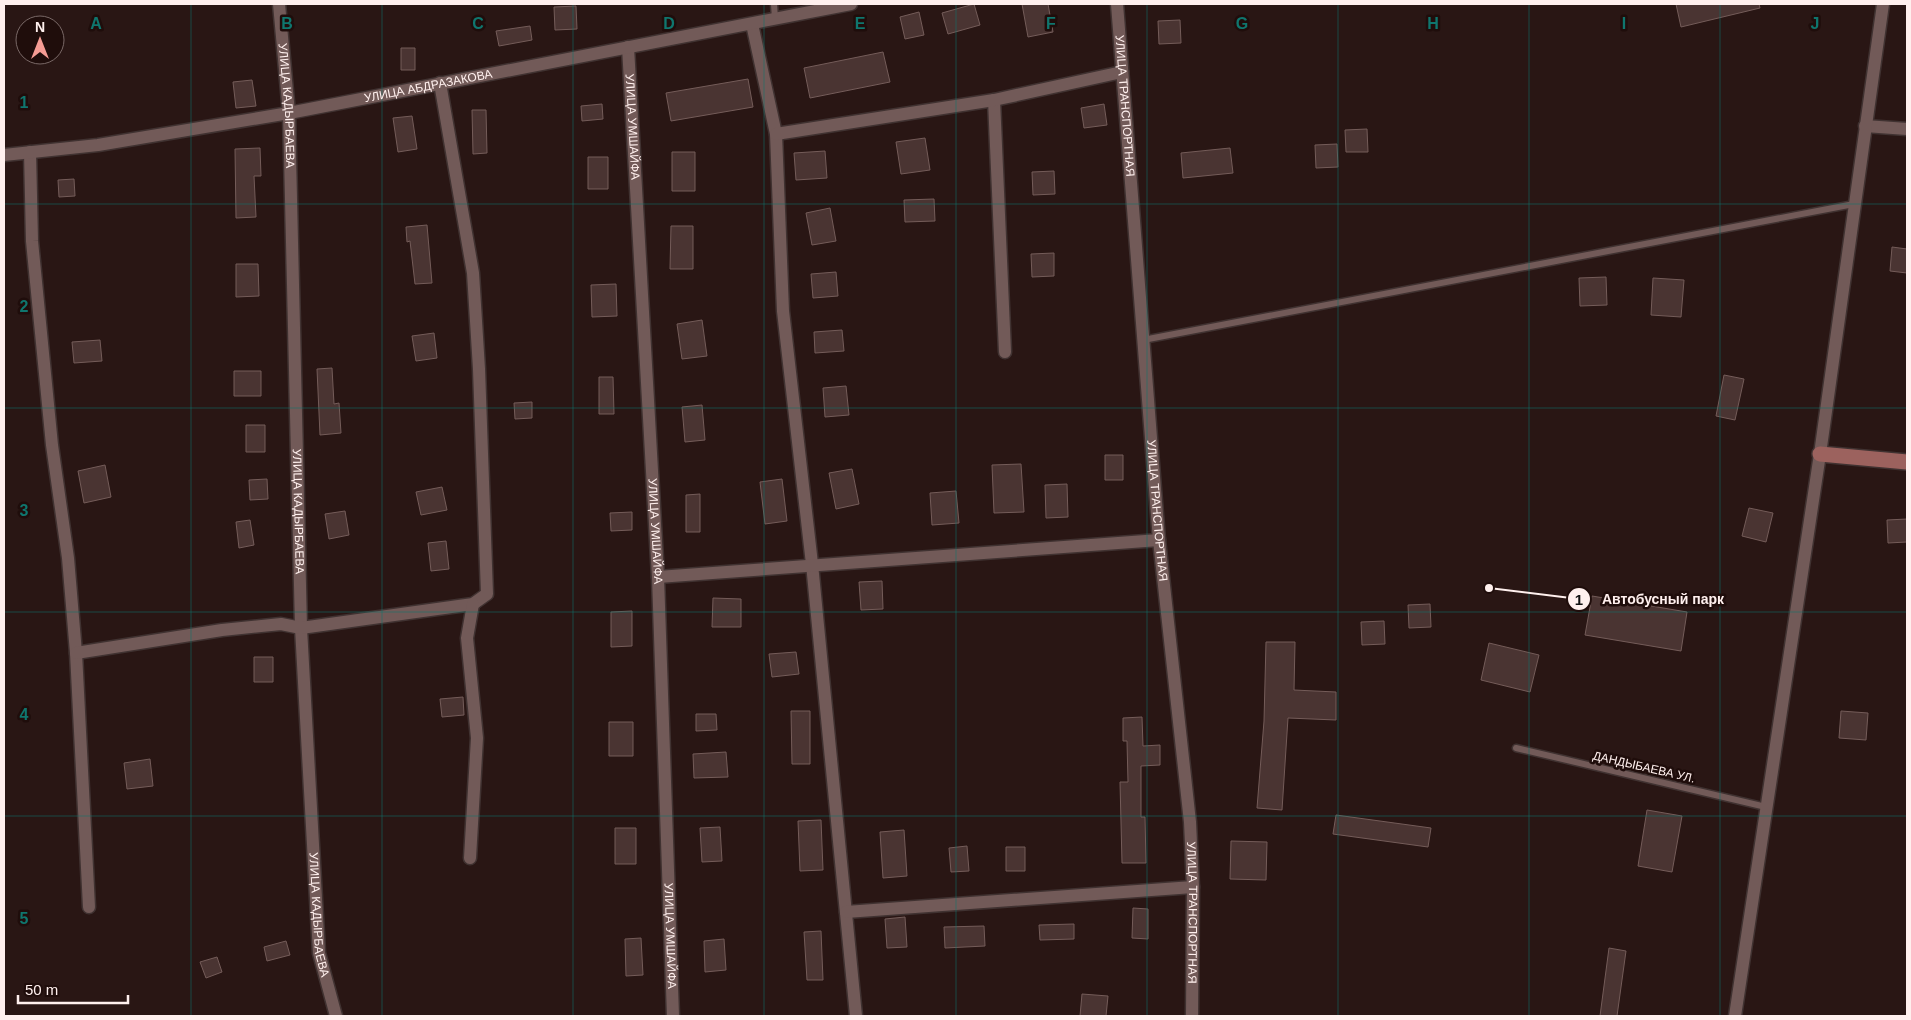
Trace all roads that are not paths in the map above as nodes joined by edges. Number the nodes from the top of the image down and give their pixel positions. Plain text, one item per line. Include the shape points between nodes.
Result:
1 (279, 4) edge
2 (774, 4) edge
3 (851, 4) edge
4 (1117, 4) edge
5 (1883, 4) edge
6 (775, 19) junction
7 (752, 24) junction
8 (628, 47) junction
9 (1122, 72) junction
10 (440, 83) junction
11 (994, 100) junction
12 (289, 113) junction
13 (1865, 126) junction
14 (1907, 129) edge
15 (776, 134) junction
16 (30, 152) junction
17 (4, 155) edge
18 (1854, 204) junction
19 (1143, 340) junction
20 (1005, 352) dead end
21 (1820, 454) junction
22 (1907, 462) edge
23 (1159, 540) junction
24 (812, 564) junction
25 (658, 577) junction
26 (473, 604) junction
27 (301, 628) junction
28 (76, 653) junction
29 (1516, 748) dead end
30 (1766, 807) junction
31 (470, 858) dead end
32 (1193, 887) junction
33 (89, 907) dead end
34 (846, 912) junction
35 (336, 1016) edge
36 (673, 1016) edge
37 (856, 1016) edge
38 (1192, 1016) edge
39 (1735, 1016) edge

1 - 12 street, УЛИЦА КАДЫРБАЕВА
2 - 6 lane
3 - 6 street, УЛИЦА АБДРАЗАКОВА
4 - 9 street, УЛИЦА ТРАНСПОРТНАЯ
5 - 13 street
6 - 7 street, УЛИЦА АБДРАЗАКОВА
7 - 8 street, УЛИЦА АБДРАЗАКОВА
7 - 15 street
8 - 10 street, УЛИЦА АБДРАЗАКОВА
8 - 25 street, УЛИЦА УМШАЙФА
9 - 11 street
9 - 19 street, УЛИЦА ТРАНСПОРТНАЯ
10 - 12 street, УЛИЦА АБДРАЗАКОВА
10 - 26 street via 473,273 487,594
11 - 15 street
11 - 20 street
12 - 16 street, УЛИЦА АБДРАЗАКОВА via 98,145
12 - 27 street, УЛИЦА КАДЫРБАЕВА
13 - 14 street
13 - 18 street
15 - 24 street via 783,311
16 - 17 street, УЛИЦА АБДРАЗАКОВА
16 - 28 street via 32,241
18 - 19 lane
18 - 21 street
19 - 23 street, УЛИЦА ТРАНСПОРТНАЯ
21 - 22 street
21 - 30 street
23 - 24 street
23 - 32 street, УЛИЦА ТРАНСПОРТНАЯ via 1190,822
24 - 25 street
24 - 34 street
25 - 36 street, УЛИЦА УМШАЙФА
26 - 27 street
26 - 31 street via 467,638 477,738
27 - 28 street via 281,624 222,630
27 - 35 street, УЛИЦА КАДЫРБАЕВА via 319,953
28 - 33 street
29 - 30 lane, ДАНДЫБАЕВА УЛ.
30 - 39 street
32 - 34 street
32 - 38 street, УЛИЦА ТРАНСПОРТНАЯ
34 - 37 street

